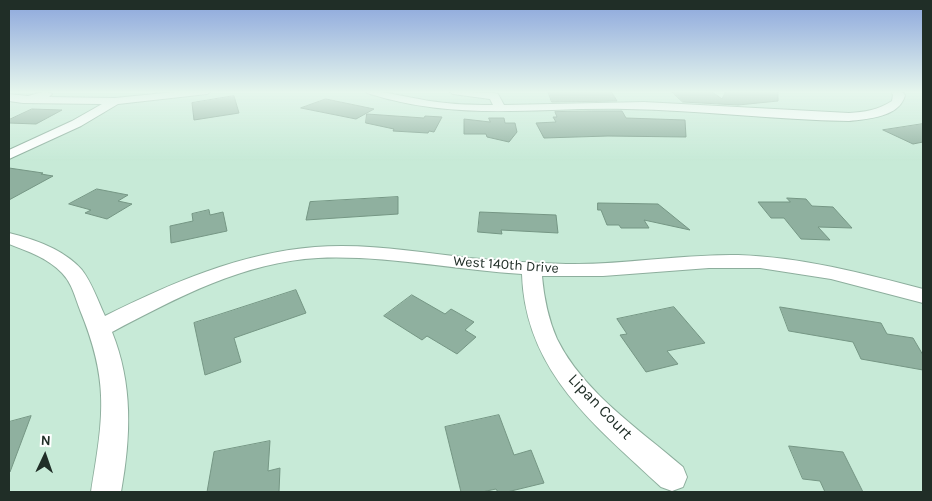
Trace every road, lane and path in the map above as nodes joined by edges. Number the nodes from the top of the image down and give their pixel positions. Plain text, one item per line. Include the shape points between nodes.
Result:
1 (93, 114) edge
2 (812, 114) edge
3 (874, 114) edge
4 (9, 155) edge
5 (9, 238) edge
6 (532, 269) junction
7 (923, 296) edge
8 (100, 328) junction
9 (672, 477) dead end
10 (106, 492) edge

1 - 4 street via 67,130
2 - 3 street
5 - 8 street via 47,253 74,275
6 - 7 street, West 140th Drive via 615,269 737,261 842,274
6 - 8 street, West 140th Drive via 370,252 313,252 282,256 240,267 143,306
6 - 9 street, Lipan Court via 537,314 564,370 590,401
8 - 10 street via 111,361 116,401 115,445

